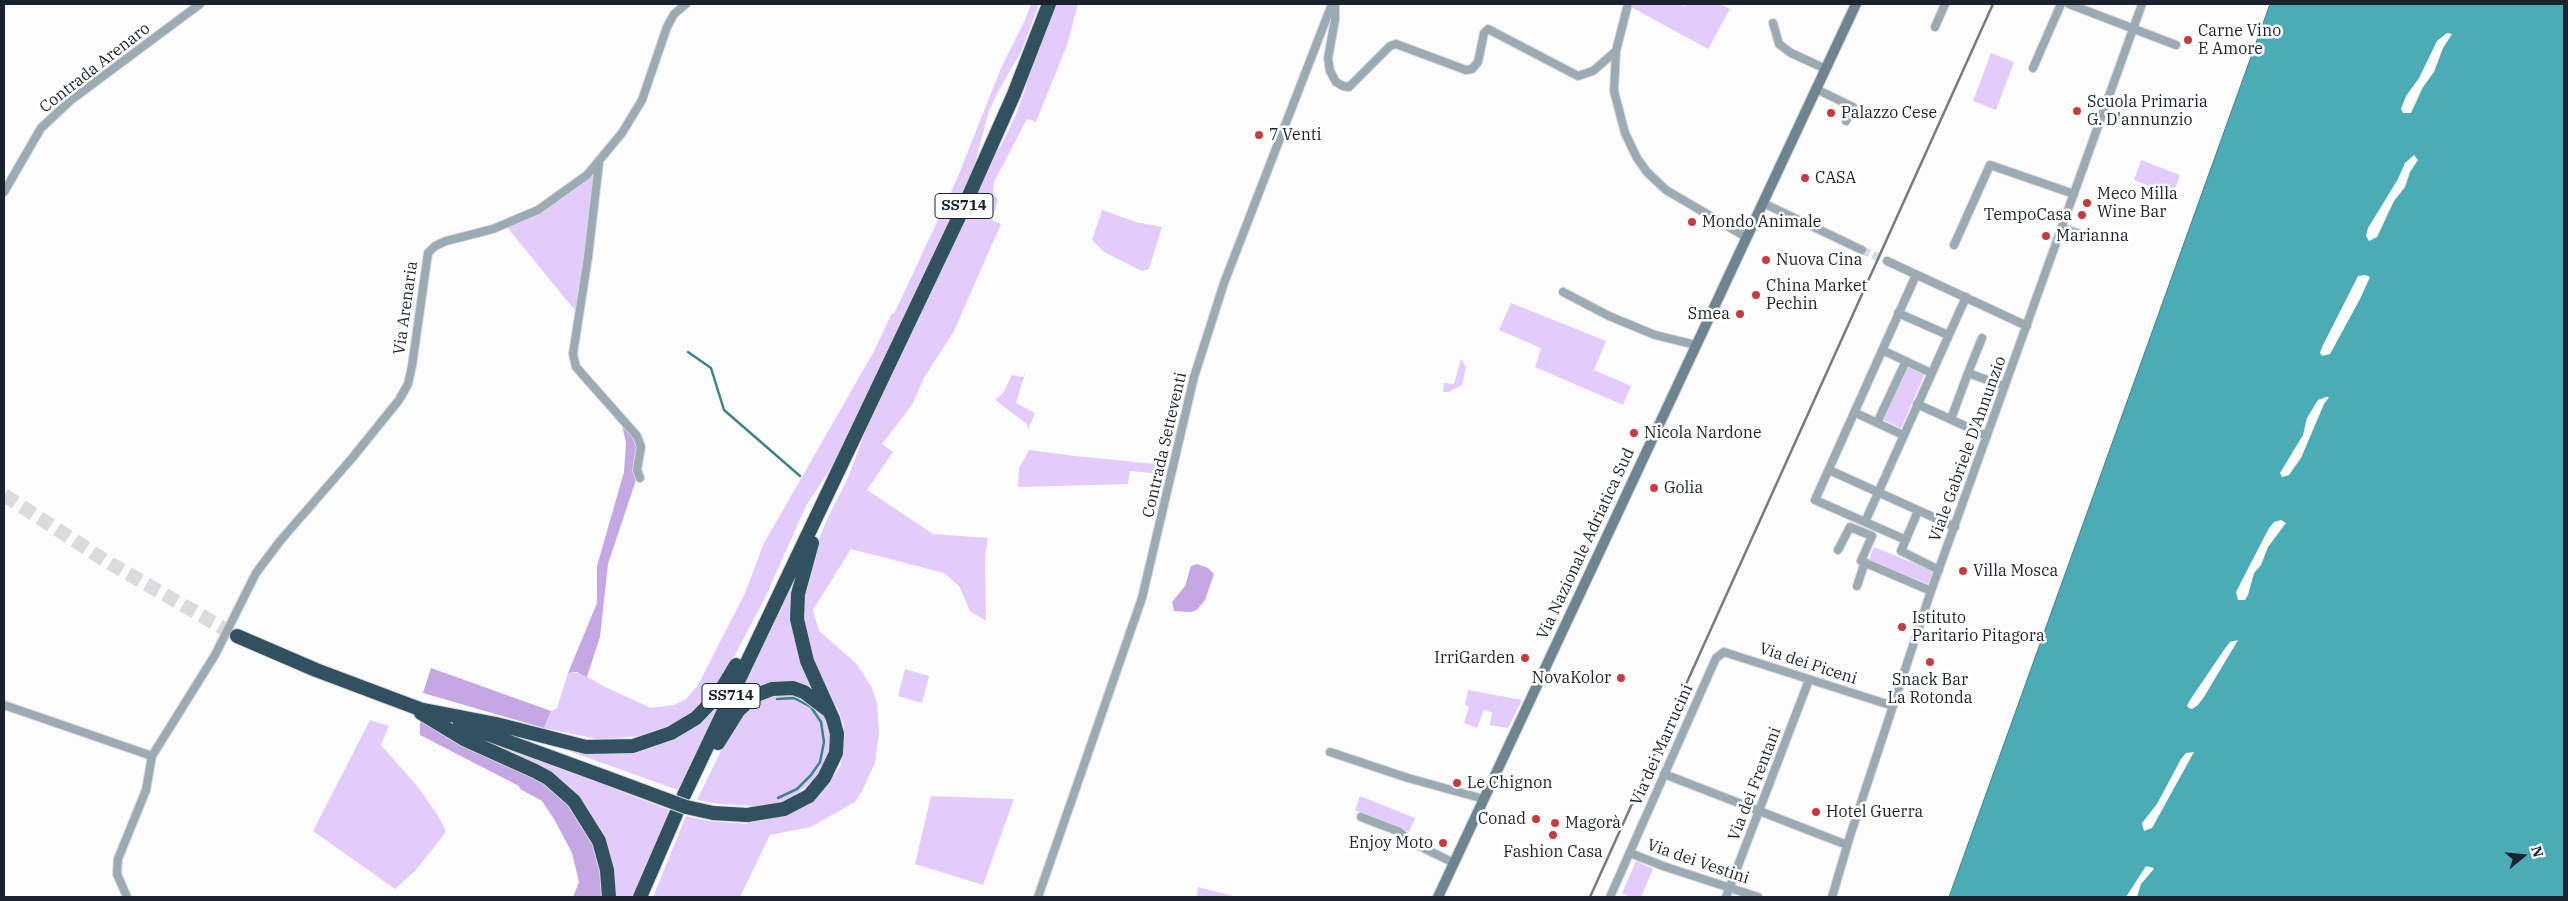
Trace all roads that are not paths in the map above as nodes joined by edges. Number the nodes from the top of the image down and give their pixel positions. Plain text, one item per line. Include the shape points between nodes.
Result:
1 (200, 4) edge
2 (686, 4) edge
3 (1049, 4) edge
4 (1333, 4) edge
5 (1628, 4) edge
6 (1856, 4) edge
7 (1945, 4) edge
8 (2061, 4) edge
9 (2069, 4) edge
10 (2142, 4) edge
11 (1773, 23) dead end
12 (1935, 27) dead end
13 (2134, 29) junction
14 (2176, 45) dead end
15 (1616, 51) junction
16 (2033, 68) dead end
17 (1826, 69) junction
18 (1816, 89) junction
19 (1846, 121) dead end
20 (599, 163) junction
21 (4, 192) edge
22 (2074, 194) junction
23 (1763, 203) junction
24 (2062, 228) junction
25 (1746, 237) junction
26 (2095, 239) dead end
27 (1954, 245) dead end
28 (1862, 250) tunnel mouth
29 (1888, 261) tunnel mouth
30 (1916, 275) junction
31 (1563, 292) dead end
32 (1966, 297) junction
33 (1898, 313) junction
34 (2027, 326) junction
35 (1948, 335) junction
36 (1982, 338) dead end
37 (1696, 345) junction
38 (1882, 350) junction
39 (1906, 361) junction
40 (1931, 373) junction
41 (1968, 373) junction
42 (2004, 386) junction
43 (1917, 404) junction
44 (1856, 413) junction
45 (1950, 419) junction
46 (1877, 423) junction
47 (1903, 435) junction
48 (1987, 436) junction
49 (1829, 470) junction
50 (640, 478) dead end
51 (1879, 493) junction
52 (827, 494) junction
53 (1918, 511) junction
54 (1865, 522) junction
55 (1955, 527) junction
56 (1906, 540) junction
57 (1838, 550) dead end
58 (1865, 562) junction
59 (1939, 570) junction
60 (1857, 586) dead end
61 (1931, 591) junction
62 (778, 596) junction
63 (237, 636) tunnel mouth
64 (1716, 658) joint
65 (1809, 680) junction
66 (403, 702) junction
67 (4, 705) edge
68 (1893, 706) junction
69 (424, 710) junction
70 (830, 712) junction
71 (1330, 752) dead end
72 (152, 756) junction
73 (1664, 774) junction
74 (1484, 799) junction
75 (1761, 811) junction
76 (676, 814) dead end
77 (1361, 817) dead end
78 (1847, 845) junction
79 (1630, 853) junction
80 (1454, 863) junction
81 (1730, 888) junction
82 (127, 897) edge
83 (609, 897) edge
84 (640, 897) edge
85 (1038, 897) edge
86 (1438, 897) edge
87 (1610, 897) edge
88 (1726, 897) edge
89 (1758, 897) edge
90 (1832, 897) edge

1 - 21 street, Contrada Arenaro via 71,100 41,128
2 - 20 street, Via Arenaria via 674,14 667,27 642,100
3 - 52 highway, SS714 via 986,158
4 - 15 street via 1335,20 1328,58 1330,71 1336,82 1343,86 1349,86 1390,46 1396,44 1466,70 1472,69 1478,62 1484,33 1488,29 1578,76 1593,71
4 - 85 street, Contrada Setteventi via 1224,283 1194,377 1142,598
5 - 15 street
6 - 17 main road, Via Nazionale Adriatica Sud
7 - 12 street
8 - 16 street
9 - 13 street
10 - 13 street, Viale Gabriele D'Annunzio
11 - 17 street via 1779,44
13 - 14 street
13 - 22 street, Viale Gabriele D'Annunzio
15 - 25 street via 1614,91 1618,112 1642,166 1666,190
17 - 18 main road, Via Nazionale Adriatica Sud
18 - 19 street via 1853,107
18 - 23 main road, Via Nazionale Adriatica Sud
20 - 50 street via 573,354 576,367 637,436
20 - 72 street, Via Arenaria via 538,210 493,229 446,241 428,253 408,384 353,457 256,573 215,655
22 - 24 street, Viale Gabriele D'Annunzio
22 - 27 street via 1990,165
23 - 25 main road, Via Nazionale Adriatica Sud
23 - 28 street
24 - 26 street
24 - 34 street, Viale Gabriele D'Annunzio
25 - 37 main road, Via Nazionale Adriatica Sud
29 - 30 street
30 - 32 street
30 - 33 street
31 - 37 street via 1655,335
32 - 34 street
32 - 35 street
33 - 35 street
33 - 38 street
34 - 42 street, Viale Gabriele D'Annunzio
35 - 40 street
36 - 41 street
37 - 74 main road, Via Nazionale Adriatica Sud
38 - 39 street
38 - 44 street
39 - 40 street
39 - 46 street
40 - 43 street
41 - 42 street
41 - 45 street
42 - 48 street, Viale Gabriele D'Annunzio
43 - 45 street
43 - 47 street
44 - 46 street
44 - 49 street
45 - 48 street
46 - 47 street
47 - 51 street
48 - 55 street, Viale Gabriele D'Annunzio
49 - 51 street
49 - 54 street via 1815,500
51 - 53 street
51 - 54 street
52 - 62 highway, SS714
52 - 70 highway via 800,581 796,607 802,646
53 - 55 street
53 - 56 street
54 - 56 street
55 - 59 street, Viale Gabriele D'Annunzio
56 - 59 street via 1902,553
57 - 58 street via 1850,527 1872,536 1862,561
58 - 60 street
58 - 61 street
59 - 61 street, Viale Gabriele D'Annunzio
61 - 68 street, Viale Gabriele D'Annunzio
62 - 69 highway via 712,703 688,724 645,743 620,748 586,747
62 - 70 highway, SS714 via 685,796 696,790 731,720 754,696 772,689 793,688 811,696
63 - 66 highway via 303,665
64 - 65 street, Via dei Piceni via 1724,652
64 - 73 street, Via dei Marrucini
65 - 68 street, Via dei Piceni
65 - 75 street, Via dei Frentani
66 - 69 highway
66 - 83 highway via 464,739 535,771 560,788 583,813 599,841 607,870
67 - 72 street
68 - 78 street, Viale Gabriele D'Annunzio
69 - 70 highway, bridge via 686,807 720,814 748,815 794,805 809,796 821,782 833,762 837,744
71 - 74 street
72 - 82 street via 146,790 118,859 117,874
73 - 75 street
73 - 79 street, Via dei Marrucini
74 - 80 main road, Via Nazionale Adriatica Sud
75 - 78 street
75 - 81 street, Via dei Frentani
76 - 84 highway
77 - 80 street via 1400,832 1409,842
78 - 90 street, Viale Gabriele D'Annunzio
79 - 81 street, Via dei Vestini
79 - 87 street, Via dei Marrucini
80 - 86 main road, Via Nazionale Adriatica Sud
81 - 88 street, Via dei Frentani
81 - 89 street, Via dei Vestini

